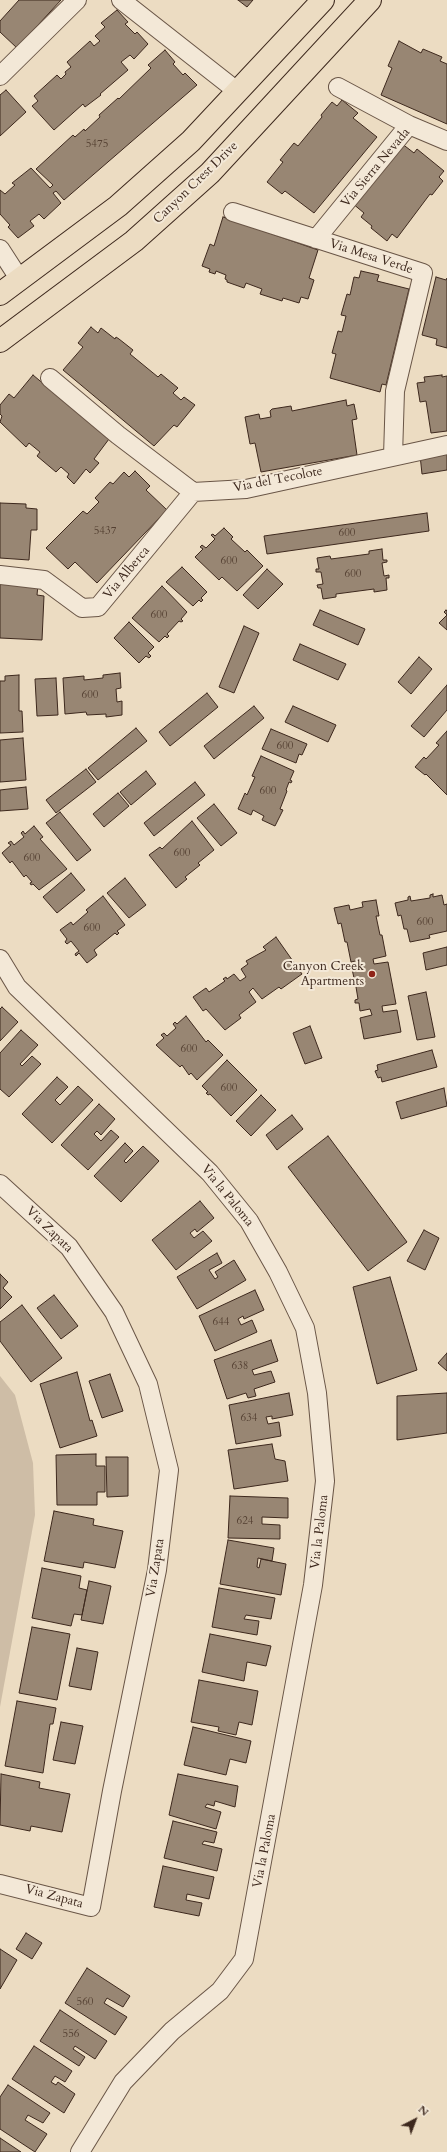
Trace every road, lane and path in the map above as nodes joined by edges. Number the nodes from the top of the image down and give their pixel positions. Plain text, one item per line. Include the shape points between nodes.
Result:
1 (77, 0) edge
2 (121, 0) edge
3 (323, 0) edge
4 (370, 0) edge
5 (0, 76) edge
6 (338, 87) dead end
7 (237, 91) junction
8 (409, 125) junction
9 (447, 141) edge
10 (233, 212) dead end
11 (316, 239) junction
12 (0, 249) edge
13 (20, 280) junction
14 (0, 294) edge
15 (0, 341) edge
16 (50, 378) dead end
17 (447, 445) edge
18 (393, 456) junction
19 (193, 492) junction
20 (0, 575) edge
21 (0, 959) edge
22 (0, 1184) edge
23 (0, 1884) edge
24 (80, 2152) edge

1 - 5 street
2 - 7 street
3 - 7 main road
4 - 15 main road, Canyon Crest Drive via 210,173 134,241
6 - 8 street
7 - 13 main road via 190,141 118,206
8 - 9 street, Via Sierra Nevada
8 - 11 street, Via Sierra Nevada
10 - 11 street, Via Mesa Verde
11 - 18 street, Via Mesa Verde via 423,273 394,391
12 - 13 street
13 - 14 main road
16 - 19 street via 118,435
17 - 18 street, Via del Tecolote
18 - 19 street, Via del Tecolote via 246,489
19 - 20 street, Via Alberca via 98,607 82,608 44,580
21 - 24 street, Via la Paloma via 18,987 210,1173 249,1221 278,1272 304,1328 317,1393 325,1481 313,1585 244,1959 220,1991 172,2030 123,2082
22 - 23 street, Via Zapata via 69,1247 114,1312 148,1384 169,1470 157,1570 91,1907

